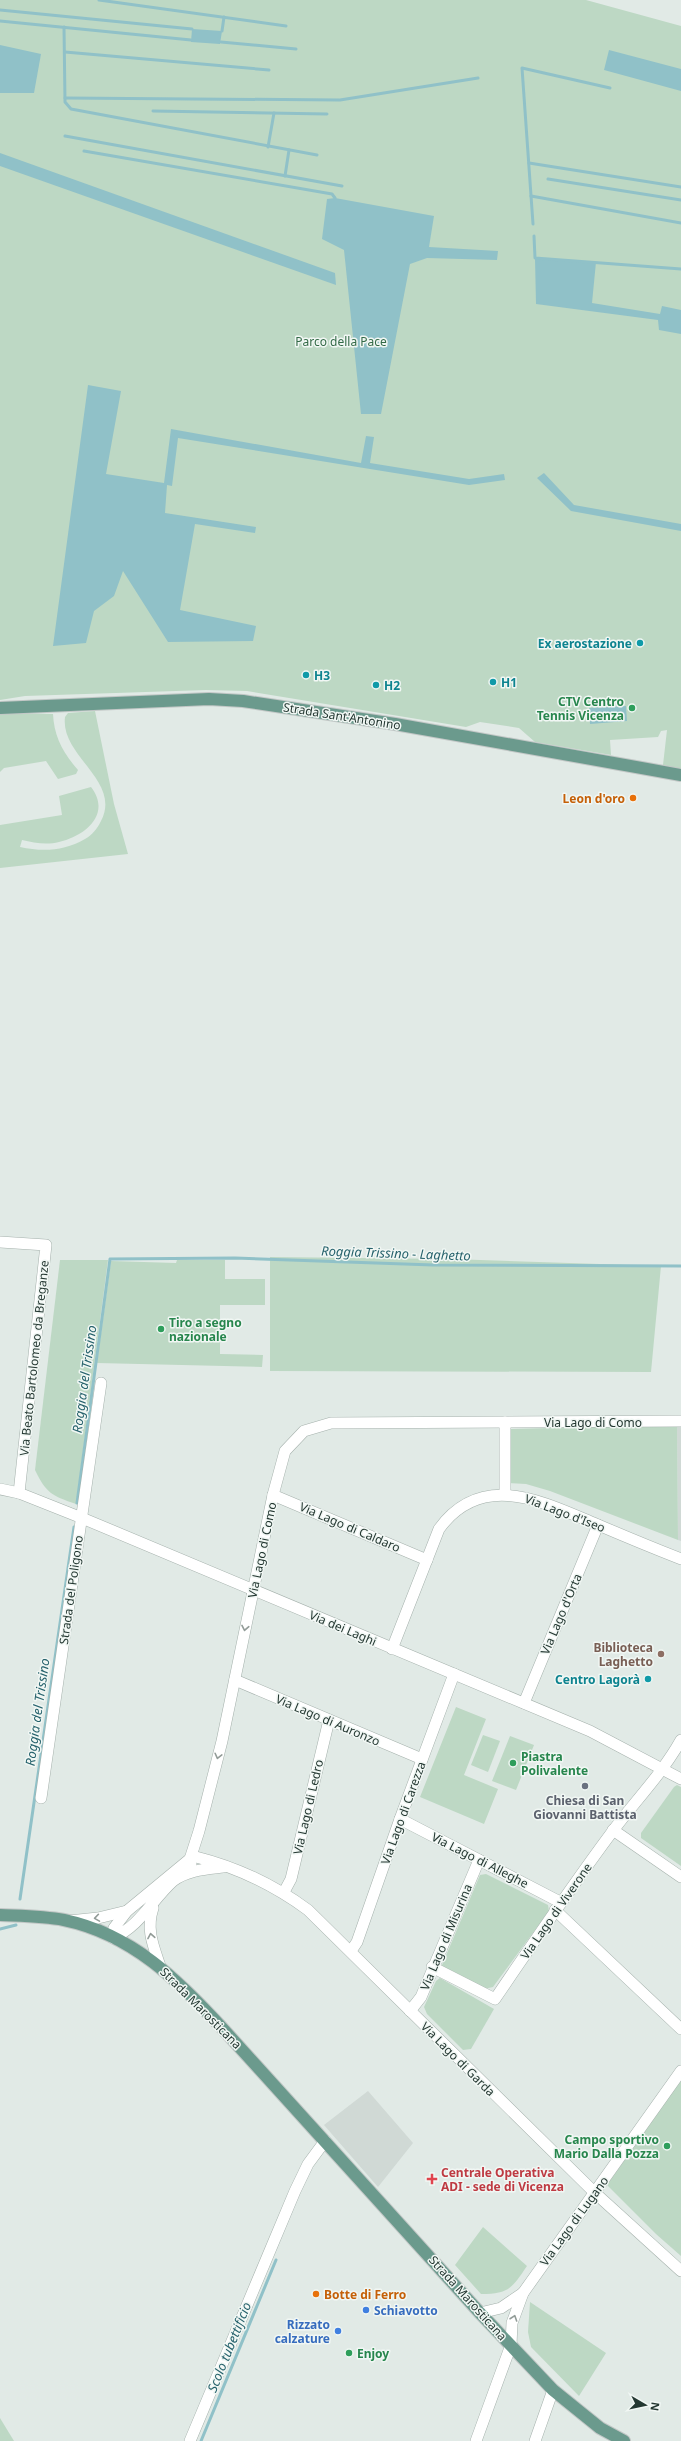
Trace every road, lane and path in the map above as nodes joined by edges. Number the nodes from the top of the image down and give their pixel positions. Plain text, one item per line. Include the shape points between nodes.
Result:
1 (0, 708) edge
2 (681, 775) edge
3 (0, 1242) edge
4 (101, 1383) dead end
5 (681, 1421) edge
6 (505, 1422) junction
7 (0, 1489) edge
8 (20, 1493) junction
9 (505, 1494) junction
10 (273, 1495) junction
11 (82, 1518) junction
12 (598, 1525) junction
13 (681, 1559) edge
14 (427, 1560) junction
15 (253, 1590) junction
16 (392, 1649) junction
17 (454, 1674) junction
18 (235, 1680) junction
19 (524, 1703) junction
20 (329, 1720) junction
21 (681, 1740) edge
22 (422, 1759) junction
23 (664, 1769) junction
24 (681, 1779) edge
25 (41, 1798) dead end
26 (400, 1819) junction
27 (613, 1830) junction
28 (190, 1859) junction
29 (479, 1860) junction
30 (223, 1867) junction
31 (195, 1872) junction
32 (681, 1877) edge
33 (284, 1892) junction
34 (154, 1905) junction
35 (558, 1906) junction
36 (127, 1911) junction
37 (0, 1915) edge
38 (66, 1921) junction
39 (114, 1938) junction
40 (351, 1951) junction
41 (160, 1966) junction
42 (432, 1967) junction
43 (410, 2011) junction
44 (681, 2029) edge
45 (681, 2071) edge
46 (325, 2141) junction
47 (594, 2192) junction
48 (681, 2271) edge
49 (523, 2293) junction
50 (480, 2313) junction
51 (511, 2345) junction
52 (553, 2390) junction
53 (190, 2441) edge
54 (476, 2441) edge
55 (535, 2441) edge
56 (624, 2441) edge

1 - 2 main road, Strada Sant'Antonino via 209,699 243,701 411,726
3 - 8 street, Via Beato Bartolomeo da Breganze via 46,1244
4 - 11 street, Strada del Poligono
5 - 6 street, Via Lago di Como
6 - 9 street
6 - 10 street, Via Lago di Como via 331,1423 304,1431 285,1451
7 - 8 street, Via dei Laghi
8 - 11 street, Via dei Laghi
9 - 12 street, Via Lago d'Iseo via 540,1501
9 - 14 street, Via Lago d'Iseo via 476,1500 449,1515 439,1529
10 - 14 street, Via Lago di Caldaro
10 - 15 street, Via Lago di Como
11 - 15 street, Via dei Laghi
11 - 25 street, Strada del Poligono
12 - 13 street, Via Lago d'Iseo
12 - 19 street, Via Lago d'Orta
14 - 16 street, Via Lago d'Iseo
15 - 16 street, Via dei Laghi
15 -> 18 street, Via Lago di Como
16 - 17 street, Via dei Laghi
17 - 19 street, Via dei Laghi
17 - 22 street, Via Lago di Carezza
18 - 20 street, Via Lago di Auronzo
18 -> 28 street, Via Lago di Como via 220,1749
19 - 23 street, Via dei Laghi via 590,1730
20 - 22 street, Via Lago di Auronzo
20 - 33 street, Via Lago di Ledro via 291,1878
21 - 23 street, Via Lago di Viverone
22 - 26 street, Via Lago di Carezza
23 - 24 street, Via dei Laghi
23 - 27 street, Via Lago di Viverone
26 - 29 street, Via Lago di Alleghe
26 - 40 street, Via Lago di Carezza via 357,1942
27 - 32 street
27 - 35 street, Via Lago di Viverone
28 - 30 street, Via Lago di Garda via 196,1857
28 - 31 street
28 - 36 street
29 - 35 street, Via Lago di Alleghe
29 - 42 street, Via Lago di Misurina
30 - 31 street, Via Lago di Garda
30 - 33 street, Via Lago di Garda via 261,1880
31 - 34 street, Via Lago di Garda via 174,1881
33 - 40 street, Via Lago di Garda via 308,1910
34 - 39 street, Via Lago di Garda via 125,1933
41 -> 34 street, Via Lago di Garda via 148,1921
35 - 42 street, Via Lago di Viverone via 495,1999
35 - 44 street, Via Lago di Alleghe
36 -> 38 street via 98,1918
36 - 39 street via 114,1928
37 - 38 main road, Strada Marosticana
38 - 39 main road, Strada Marosticana
39 - 41 main road, Strada Marosticana via 136,1949
40 - 43 street, Via Lago di Garda
41 - 46 main road, Strada Marosticana via 195,1999
42 - 43 street, Via Lago di Misurina via 421,1997
43 - 47 street, Via Lago di Garda
45 - 47 street, Via Lago di Lugano
46 - 50 main road, Strada Marosticana
46 - 53 street via 308,2164 295,2191
47 - 48 street, Via Lago di Garda
47 - 49 street, Via Lago di Lugano
49 - 50 street, Via Lago di Lugano via 501,2308
51 -> 49 street, Via Lago di Lugano via 512,2323
50 - 51 main road, Strada Marosticana
51 - 52 main road, Strada Marosticana
51 - 54 street, Via Lago di Lugano
52 - 55 street
52 - 56 main road, Strada Marosticana via 600,2428

